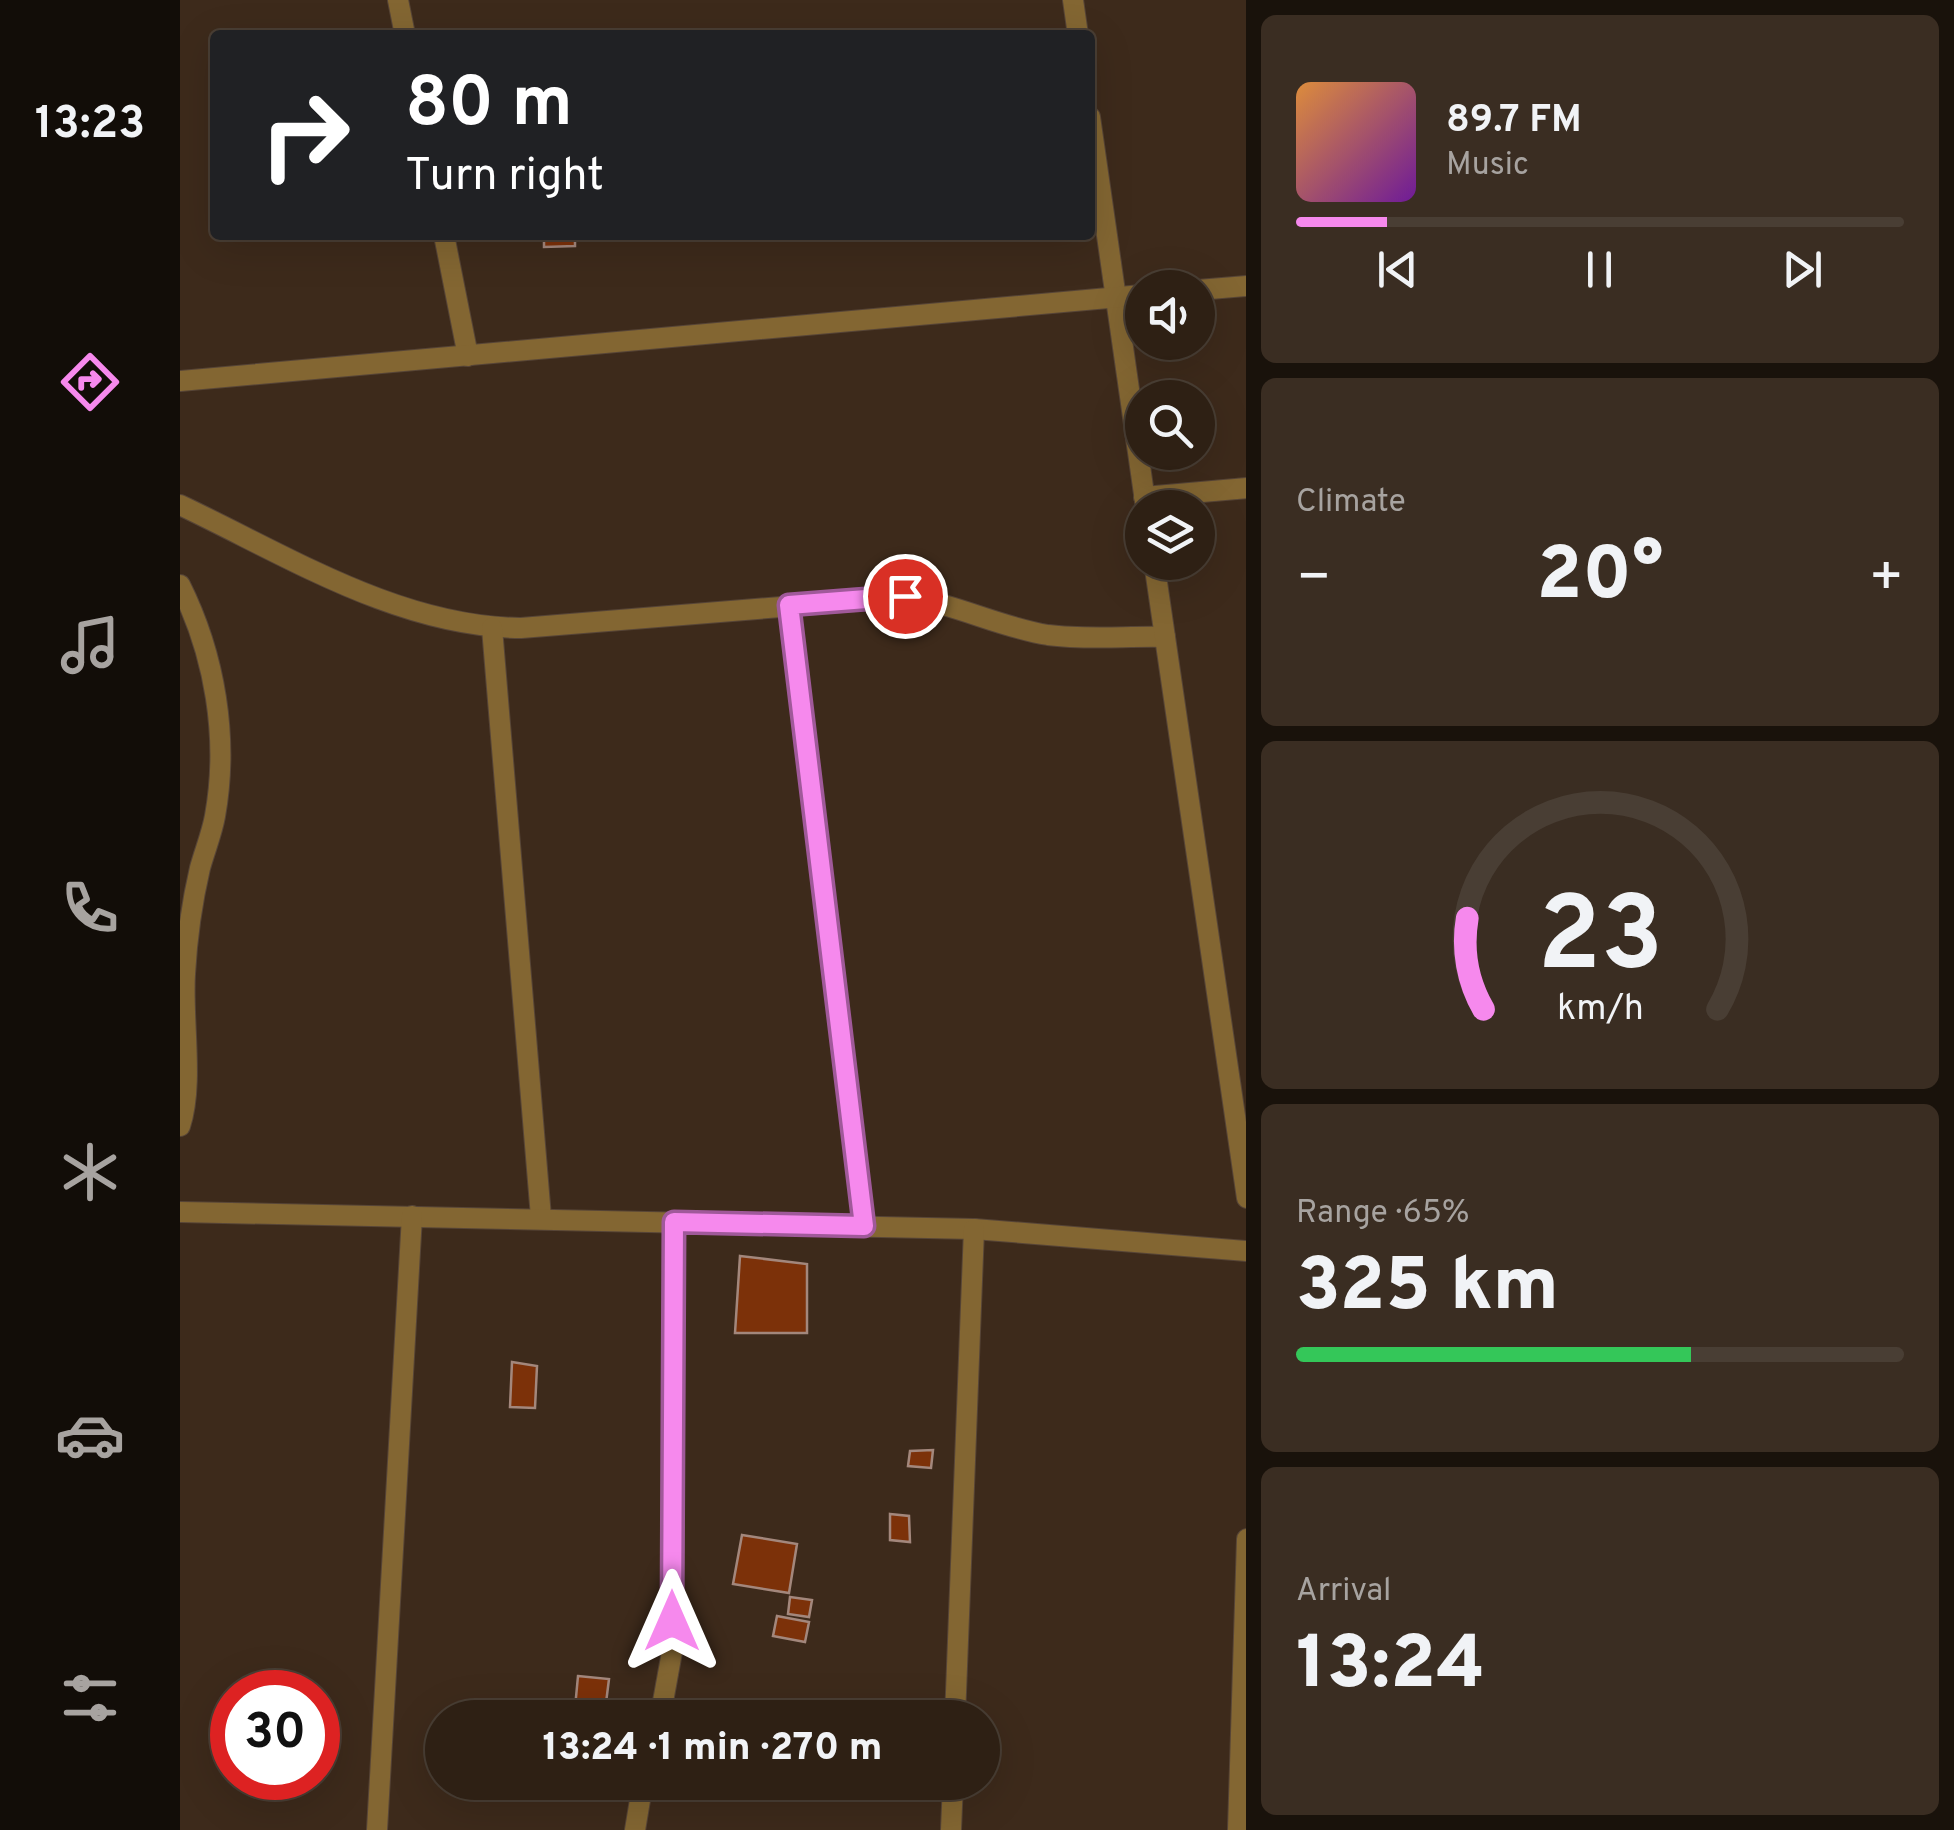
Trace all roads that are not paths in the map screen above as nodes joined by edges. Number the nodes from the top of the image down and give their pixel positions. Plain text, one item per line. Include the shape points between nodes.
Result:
1 (398, 0) edge
2 (1073, 0) edge
3 (404, 30) edge
4 (1077, 30) edge
5 (1095, 151) edge
6 (445, 240) edge
7 (1246, 286) edge
8 (1215, 289) edge
9 (1125, 297) edge
10 (1116, 298) junction
11 (468, 356) junction
12 (180, 382) edge
13 (1246, 488) edge
14 (1143, 490) edge
15 (1215, 492) edge
16 (180, 505) edge
17 (1157, 580) edge
18 (180, 585) edge
19 (789, 605) junction
20 (492, 628) junction
21 (1165, 637) junction
22 (180, 1126) edge
23 (1246, 1198) edge
24 (180, 1212) edge
25 (412, 1216) junction
26 (541, 1217) junction
27 (674, 1222) junction
28 (864, 1226) junction
29 (974, 1229) junction
30 (1246, 1251) edge
31 (1246, 1538) edge
32 (663, 1700) edge
33 (957, 1700) edge
34 (640, 1800) edge
35 (952, 1800) edge
36 (377, 1830) edge
37 (635, 1830) edge
38 (951, 1830) edge
39 (1238, 1830) edge

1 - 3 street
2 - 4 street
5 - 10 street
6 - 11 street
7 - 8 street
9 - 10 street
10 - 11 street
10 - 14 street
11 - 12 street
13 - 15 street
16 - 20 street via 376,598 440,620
17 - 21 street
18 - 22 street via 211,672 220,743 214,818 185,972 186,1101
19 - 20 street
19 - 21 street via 905,596 1050,635
19 - 28 street
20 - 26 street
21 - 23 street
24 - 25 street
25 - 26 street
25 - 36 street
26 - 27 street
27 - 28 street
27 - 32 street via 672,1636
28 - 29 street
29 - 30 street
29 - 33 street
31 - 39 street
34 - 37 street
35 - 38 street

